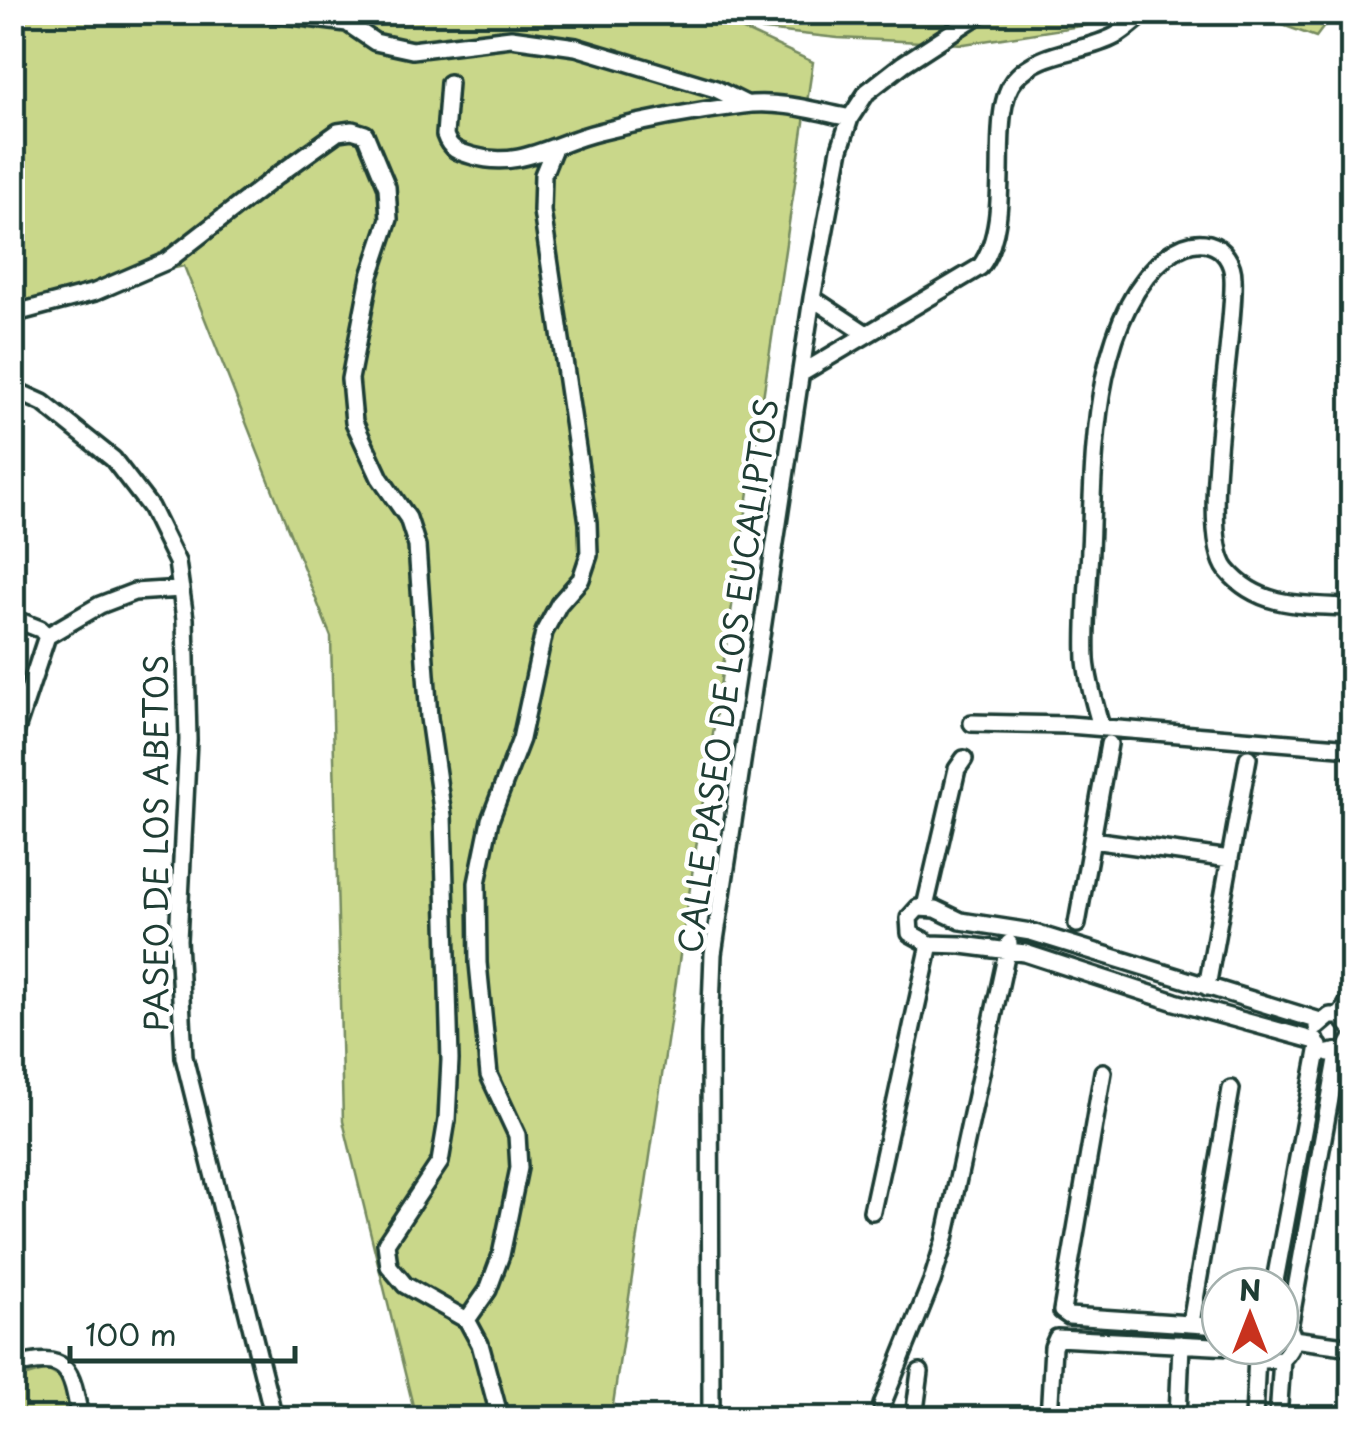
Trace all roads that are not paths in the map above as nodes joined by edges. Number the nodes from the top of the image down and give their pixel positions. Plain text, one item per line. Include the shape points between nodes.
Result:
1 (261, 12) edge
2 (983, 12) edge
3 (1146, 12) edge
4 (449, 83) dead end
5 (746, 104) junction
6 (850, 118) junction
7 (554, 148) junction
8 (812, 298) junction
9 (12, 314) edge
10 (865, 333) junction
11 (802, 372) junction
12 (12, 389) edge
13 (181, 589) junction
14 (1352, 607) edge
15 (12, 618) edge
16 (47, 636) junction
17 (972, 723) dead end
18 (1101, 727) junction
19 (12, 742) edge
20 (1109, 744) dead end
21 (1352, 748) edge
22 (1248, 758) dead end
23 (964, 759) dead end
24 (1092, 840) junction
25 (1230, 859) junction
26 (925, 907) junction
27 (1077, 924) dead end
28 (1012, 929) junction
29 (930, 944) junction
30 (1007, 951) junction
31 (1183, 980) junction
32 (1207, 987) junction
33 (1352, 987) edge
34 (1176, 1002) junction
35 (1340, 1016) junction
36 (1320, 1022) junction
37 (1352, 1029) edge
38 (1352, 1040) edge
39 (1317, 1044) junction
40 (1338, 1054) junction
41 (1103, 1072) dead end
42 (1231, 1089) dead end
43 (872, 1212) dead end
44 (1278, 1266) edge
45 (1299, 1266) edge
46 (467, 1320) junction
47 (1191, 1323) junction
48 (1200, 1324) edge
49 (1300, 1333) edge
50 (1182, 1344) junction
51 (1200, 1346) edge
52 (1352, 1347) edge
53 (12, 1366) edge
54 (1254, 1366) edge
55 (1282, 1366) edge
56 (920, 1372) dead end
57 (882, 1405) dead end
58 (80, 1418) edge
59 (274, 1418) edge
60 (500, 1418) edge
61 (710, 1418) edge
62 (914, 1418) edge
63 (1049, 1418) edge
64 (1178, 1418) edge
65 (1254, 1418) edge
66 (1278, 1418) edge

1 - 5 street via 348,23 375,42 412,50 511,38 576,47
2 - 6 street, CALLE PASEO DE LOS EUCALIPTOS via 867,92
3 - 10 street via 1113,36 1028,67 1012,81 1003,110 991,244 980,266
4 - 7 street via 445,135 451,148 503,161
5 - 6 street
5 - 7 street via 595,132
6 - 8 street, CALLE PASEO DE LOS EUCALIPTOS
7 - 46 street via 543,175 542,211 588,555 581,579 544,632 521,739 490,820 476,883 490,1076 517,1136 518,1168 501,1255
8 - 10 street
8 - 11 street, CALLE PASEO DE LOS EUCALIPTOS
9 - 46 street via 95,292 167,261 338,132 364,134 387,186 389,219 350,378 354,422 417,546 443,816 450,1060 440,1162 386,1243 389,1266 405,1286
10 - 11 street
11 - 61 street, CALLE PASEO DE LOS EUCALIPTOS via 714,954
12 - 13 street, PASEO DE LOS ABETOS via 43,403 113,459 150,507 177,562
13 - 16 street via 134,592
13 - 59 street, PASEO DE LOS ABETOS via 188,740 178,940 184,1058
14 - 18 street via 1273,603 1225,568 1214,536 1234,276 1227,255 1210,244 1190,243 1154,268 1132,299 1115,337 1094,450 1085,617 1087,666
15 - 16 street
16 - 19 street
17 - 18 street
18 - 21 street
20 - 24 street
22 - 25 street
23 - 26 street
24 - 25 street
24 - 27 street
25 - 32 street
26 - 28 street
26 - 29 street via 913,912 908,926
28 - 30 street
28 - 31 street
29 - 30 street
29 - 43 street
30 - 34 street
30 - 57 street via 945,1240
31 - 32 street
31 - 34 street
32 - 36 street
33 - 35 street
34 - 39 street
35 - 36 street
35 - 37 street
36 - 39 street
38 - 40 street
39 - 40 street
39 - 44 street
40 - 45 street
41 - 47 street via 1064,1314
42 - 47 street
46 - 60 street
47 - 48 street
49 - 52 street
50 - 51 street
50 - 63 street via 1057,1338
50 - 64 street
53 - 58 street via 42,1359 66,1368
54 - 65 street
55 - 66 street
56 - 62 street

